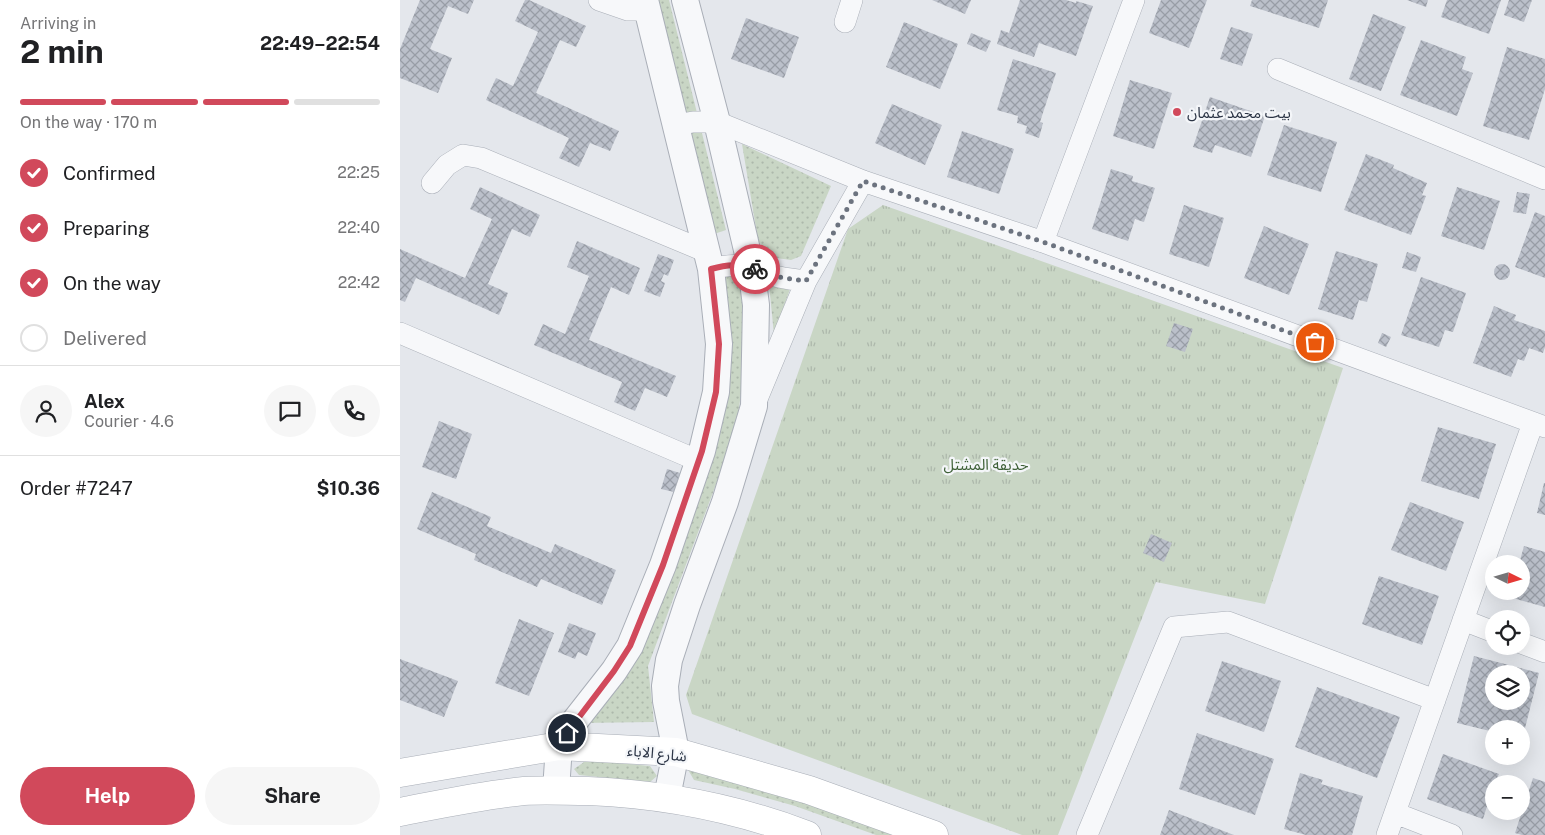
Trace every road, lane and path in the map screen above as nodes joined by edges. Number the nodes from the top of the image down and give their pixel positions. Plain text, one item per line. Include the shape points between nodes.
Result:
1 (599, 0) edge
2 (685, 0) edge
3 (852, 0) edge
4 (1134, 0) edge
5 (647, 5) edge
6 (845, 22) dead end
7 (1278, 69) dead end
8 (717, 122) junction
9 (676, 125) junction
10 (1545, 178) edge
11 (863, 181) junction
12 (432, 183) dead end
13 (1043, 242) junction
14 (709, 260) junction
15 (751, 267) junction
16 (806, 281) junction
17 (400, 333) edge
18 (754, 406) junction
19 (1539, 425) edge
20 (699, 461) junction
21 (1463, 620) junction
22 (1485, 629) edge
23 (1530, 646) edge
24 (1545, 652) edge
25 (1435, 700) junction
26 (558, 746) junction
27 (676, 752) junction
28 (400, 773) edge
29 (556, 790) junction
30 (667, 797) junction
31 (400, 812) edge
32 (1395, 813) junction
33 (803, 834) edge
34 (934, 835) edge
35 (1087, 835) edge
36 (1388, 835) edge
37 (1452, 835) edge

1 - 5 street via 628,10
2 - 8 street
3 - 6 street
4 - 13 street
5 - 9 street
7 - 10 street
8 - 9 street
8 - 11 street
8 - 15 street
9 - 14 street
11 - 13 street
11 - 16 street
12 - 14 street via 447,165 463,156 482,158
13 - 19 street
14 - 15 street
14 - 20 street via 719,344 716,392
15 - 16 street via 778,277
15 - 18 street via 756,305
16 - 18 street
17 - 20 street
18 - 27 street via 725,502 669,660 666,701
19 - 21 street
20 - 26 street via 663,565 630,646
21 - 22 street
21 - 25 street
23 - 24 street
25 - 32 street
25 - 35 street via 1228,622 1174,627
26 - 27 main road, شارع الاباء
26 - 28 main road, شارع الاباء
26 - 29 street
27 - 30 street
27 - 34 main road, شارع الاباء via 809,790
29 - 30 main road
29 - 31 main road via 465,799
30 - 33 main road via 764,819
32 - 36 street
32 - 37 street

